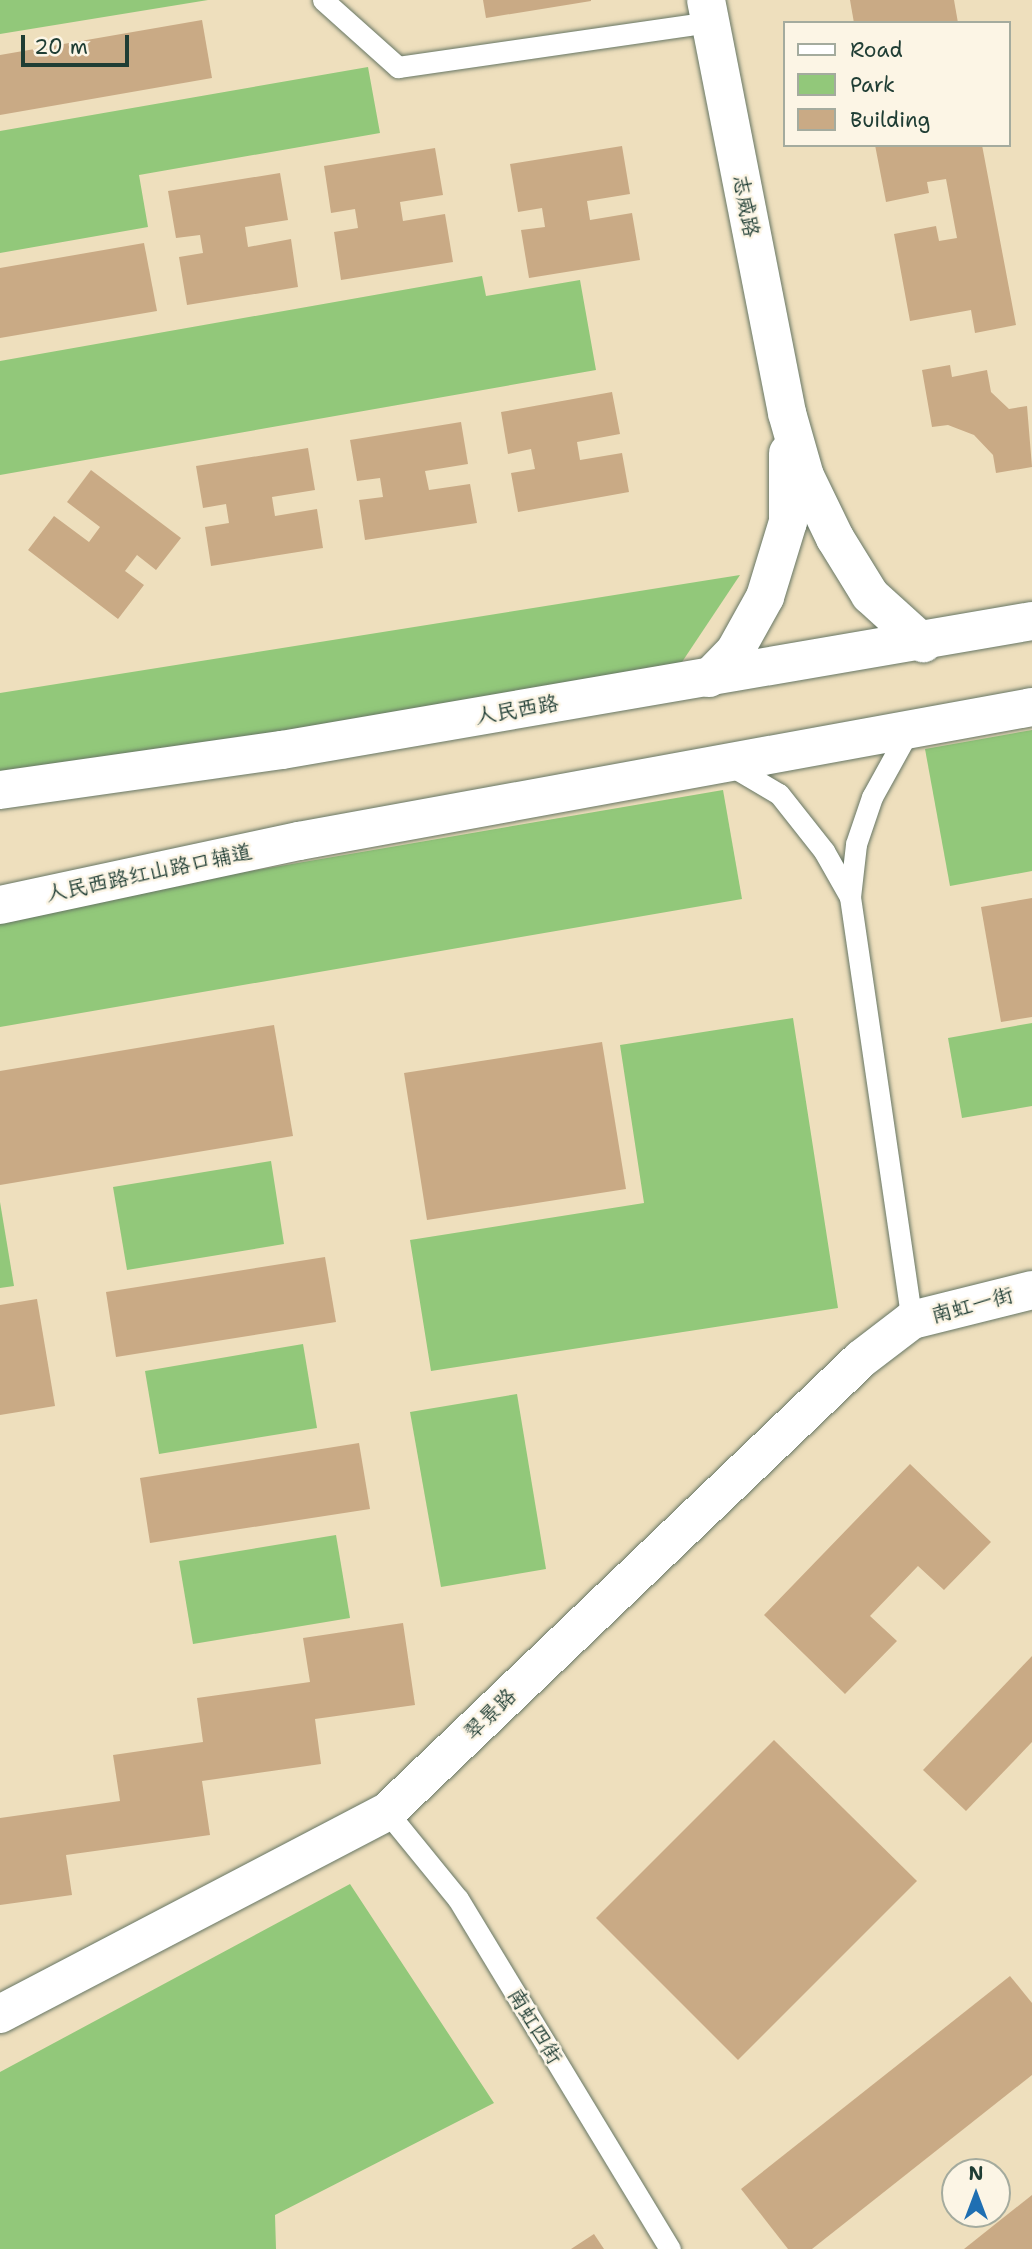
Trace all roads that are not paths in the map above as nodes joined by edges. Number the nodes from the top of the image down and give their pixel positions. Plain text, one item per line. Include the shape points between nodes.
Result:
1 (323, 0) edge
2 (698, 13) edge
3 (786, 413) junction
4 (1032, 621) edge
5 (923, 643) junction
6 (709, 678) junction
7 (1032, 707) edge
8 (909, 730) junction
9 (728, 764) junction
10 (0, 790) edge
11 (850, 897) junction
12 (0, 905) edge
13 (1032, 1290) edge
14 (912, 1321) junction
15 (387, 1812) junction
16 (0, 2014) edge
17 (670, 2249) edge

1 - 2 lane via 398,67
2 - 3 main road, 志威路
3 - 5 main road, 志威路 via 806,476 835,538 870,594
3 - 6 main road, 志威路 via 789,487 784,535 765,597 735,651
4 - 5 main road, 人民西路
5 - 6 main road, 人民西路
6 - 10 main road, 人民西路 via 282,750
7 - 8 main road
8 - 9 main road
8 - 11 lane via 872,797 856,844
9 - 11 lane via 779,794 824,851
9 - 12 main road, 人民西路红山路口辅道 via 299,841
11 - 14 lane
13 - 14 main road, 南虹一街
14 - 15 main road, 翠景路 via 861,1360
15 - 16 main road, 翠景路
15 - 17 lane, 南虹四街 via 458,1899

